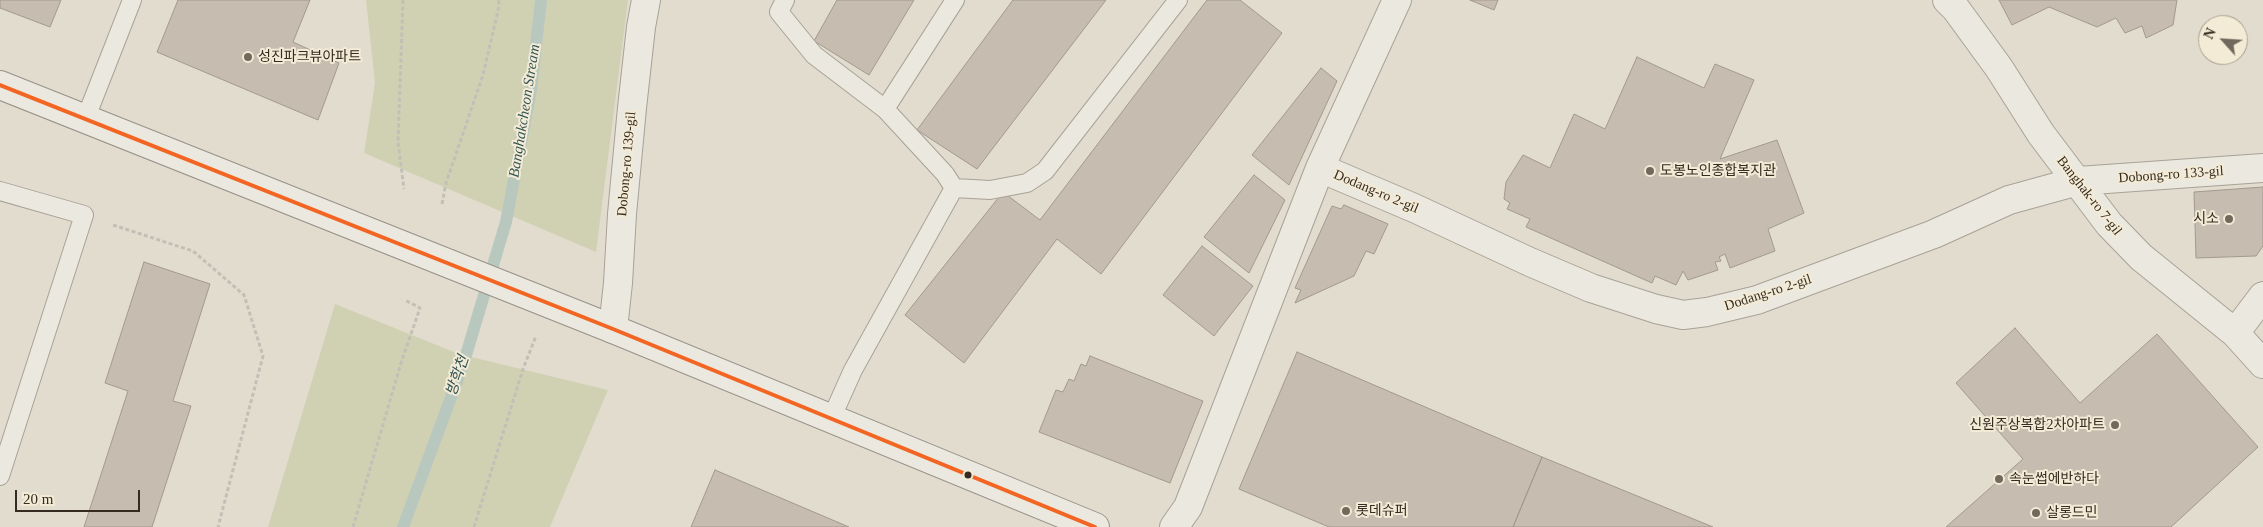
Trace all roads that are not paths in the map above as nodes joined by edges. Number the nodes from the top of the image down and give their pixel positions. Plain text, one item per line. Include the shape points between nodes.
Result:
1 (132, 0) edge
2 (646, 0) edge
3 (784, 0) edge
4 (955, 0) edge
5 (1178, 0) edge
6 (1397, 0) edge
7 (1947, 0) edge
8 (0, 85) edge
9 (885, 109) junction
10 (85, 120) junction
11 (1320, 168) junction
12 (2263, 168) edge
13 (2078, 181) junction
14 (954, 188) junction
15 (0, 191) edge
16 (2263, 296) edge
17 (613, 329) junction
18 (2235, 333) junction
19 (2263, 364) edge
20 (831, 419) junction
21 (0, 476) edge
22 (1095, 527) edge
23 (1174, 527) edge

1 - 10 lane
2 - 17 street, Dobong-ro 139-gil via 632,108
3 - 9 lane via 779,12 814,55
4 - 9 lane
5 - 14 lane via 1045,171 1027,184 990,190
6 - 11 street, Dodang-ro 2-gil
7 - 13 street, Banghak-ro 7-gil
8 - 10 street
9 - 14 lane
10 - 17 street
11 - 13 street, Dodang-ro 2-gil via 1592,288 1683,315 1757,300 1934,234 2009,200
11 - 23 street, Dodang-ro 2-gil via 1188,507
12 - 13 street, Dobong-ro 133-gil
13 - 18 street, Banghak-ro 7-gil via 2109,224 2141,257
14 - 20 lane via 853,370
15 - 21 lane via 84,215
16 - 18 street
17 - 20 street
18 - 19 street, Banghak-ro 7-gil
20 - 22 street

